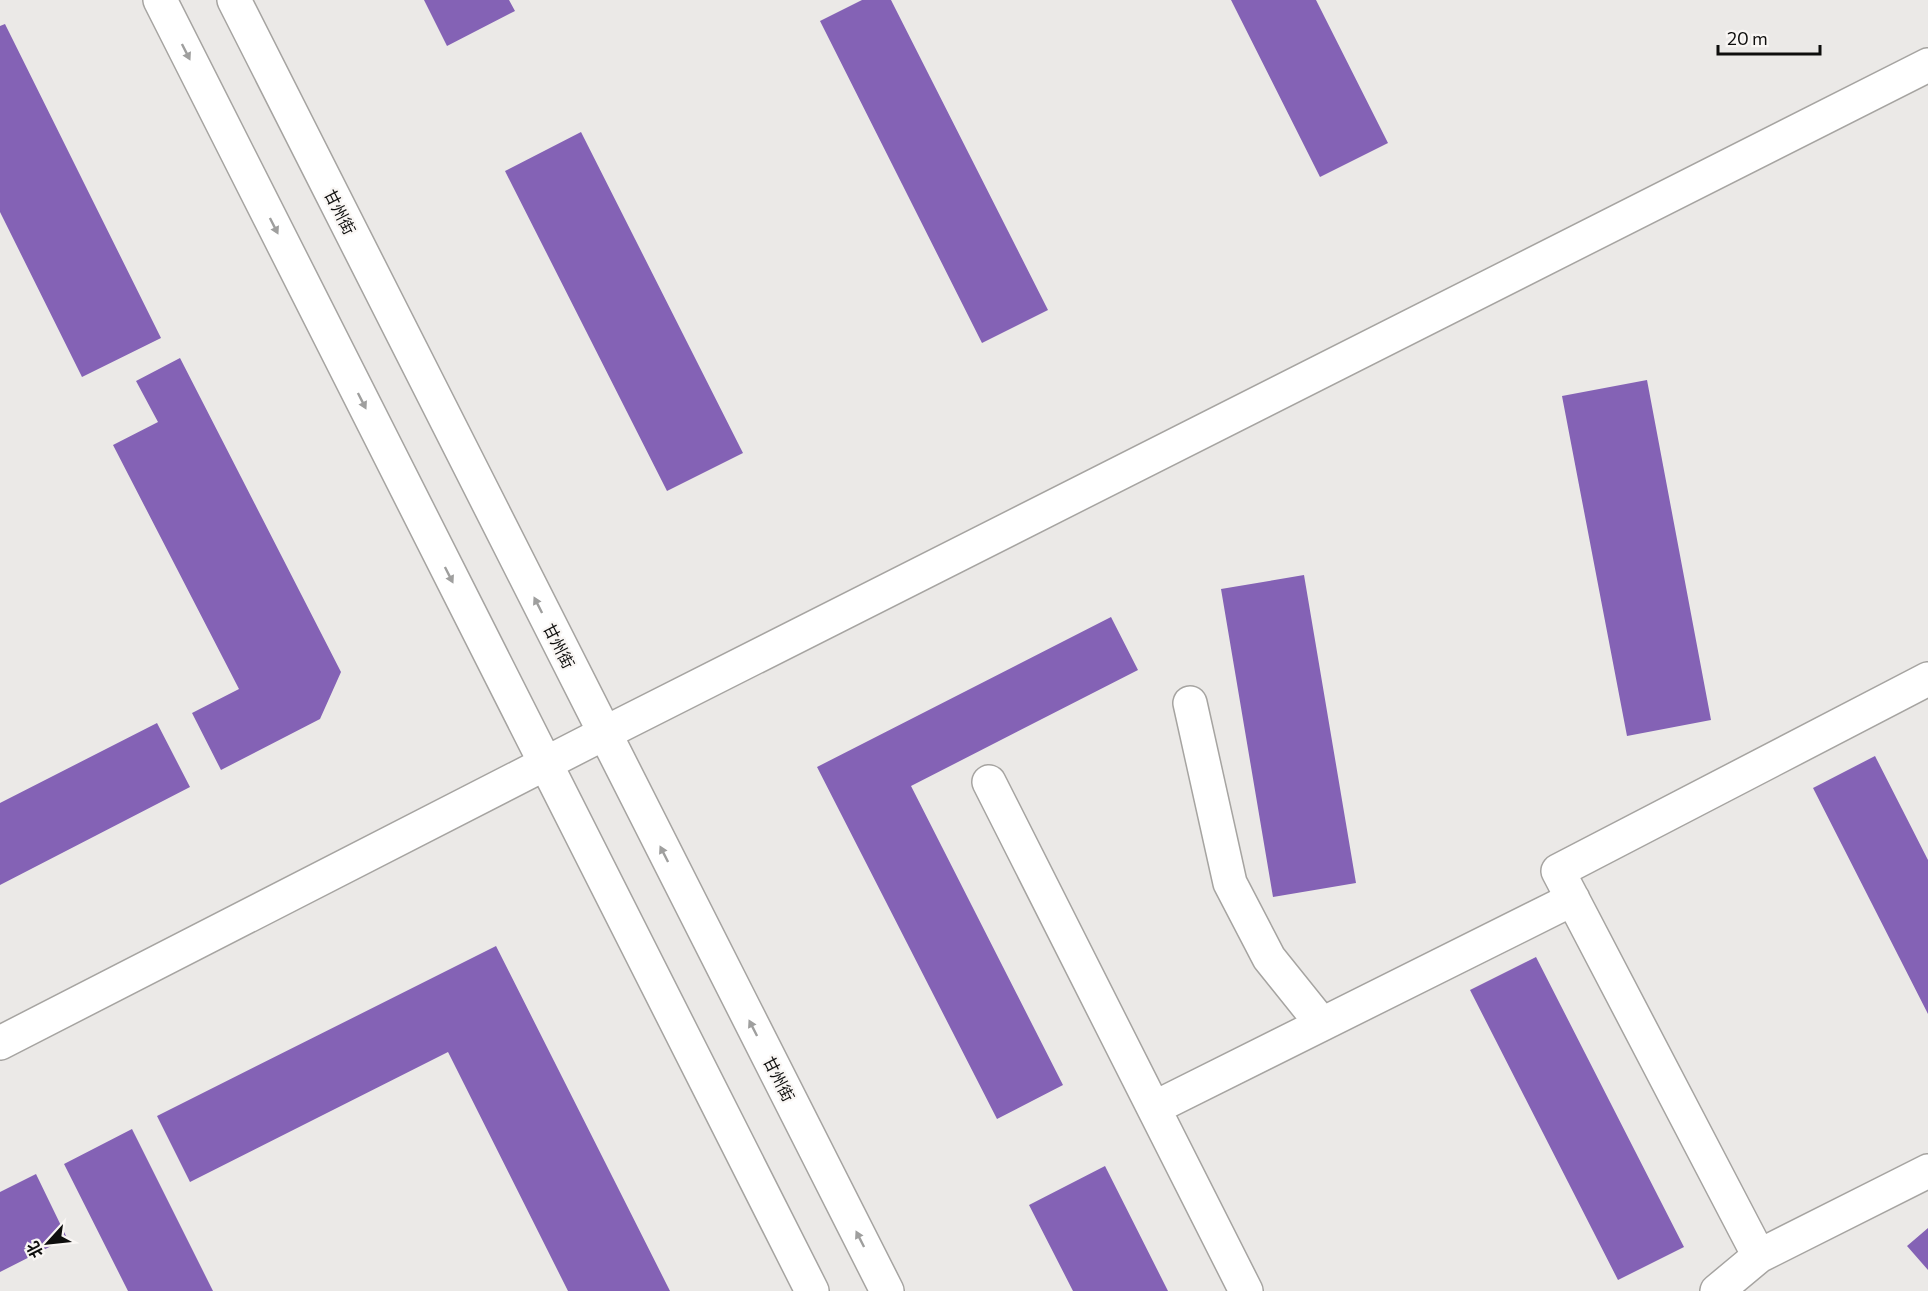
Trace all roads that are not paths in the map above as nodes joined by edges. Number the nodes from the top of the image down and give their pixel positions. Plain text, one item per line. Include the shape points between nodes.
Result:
1 (160, 0) edge
2 (234, 0) edge
3 (1928, 65) edge
4 (1928, 679) edge
5 (1190, 702) dead end
6 (603, 734) junction
7 (544, 764) junction
8 (989, 782) dead end
9 (1573, 898) junction
10 (1322, 1024) junction
11 (0, 1042) edge
12 (1154, 1108) junction
13 (1928, 1171) edge
14 (1759, 1256) junction
15 (813, 1291) edge
16 (886, 1291) edge
17 (1246, 1291) edge
18 (1717, 1291) edge

1 -> 7 street
6 -> 2 street, 甘州街
3 - 6 street
4 - 9 street via 1558,871
5 - 10 street via 1230,883 1269,958
6 - 7 street
16 -> 6 street, 甘州街
7 - 11 street
7 - 15 street
8 - 12 street
9 - 10 street
9 - 14 street
10 - 12 street
12 - 17 street
13 - 14 street
14 - 18 street

